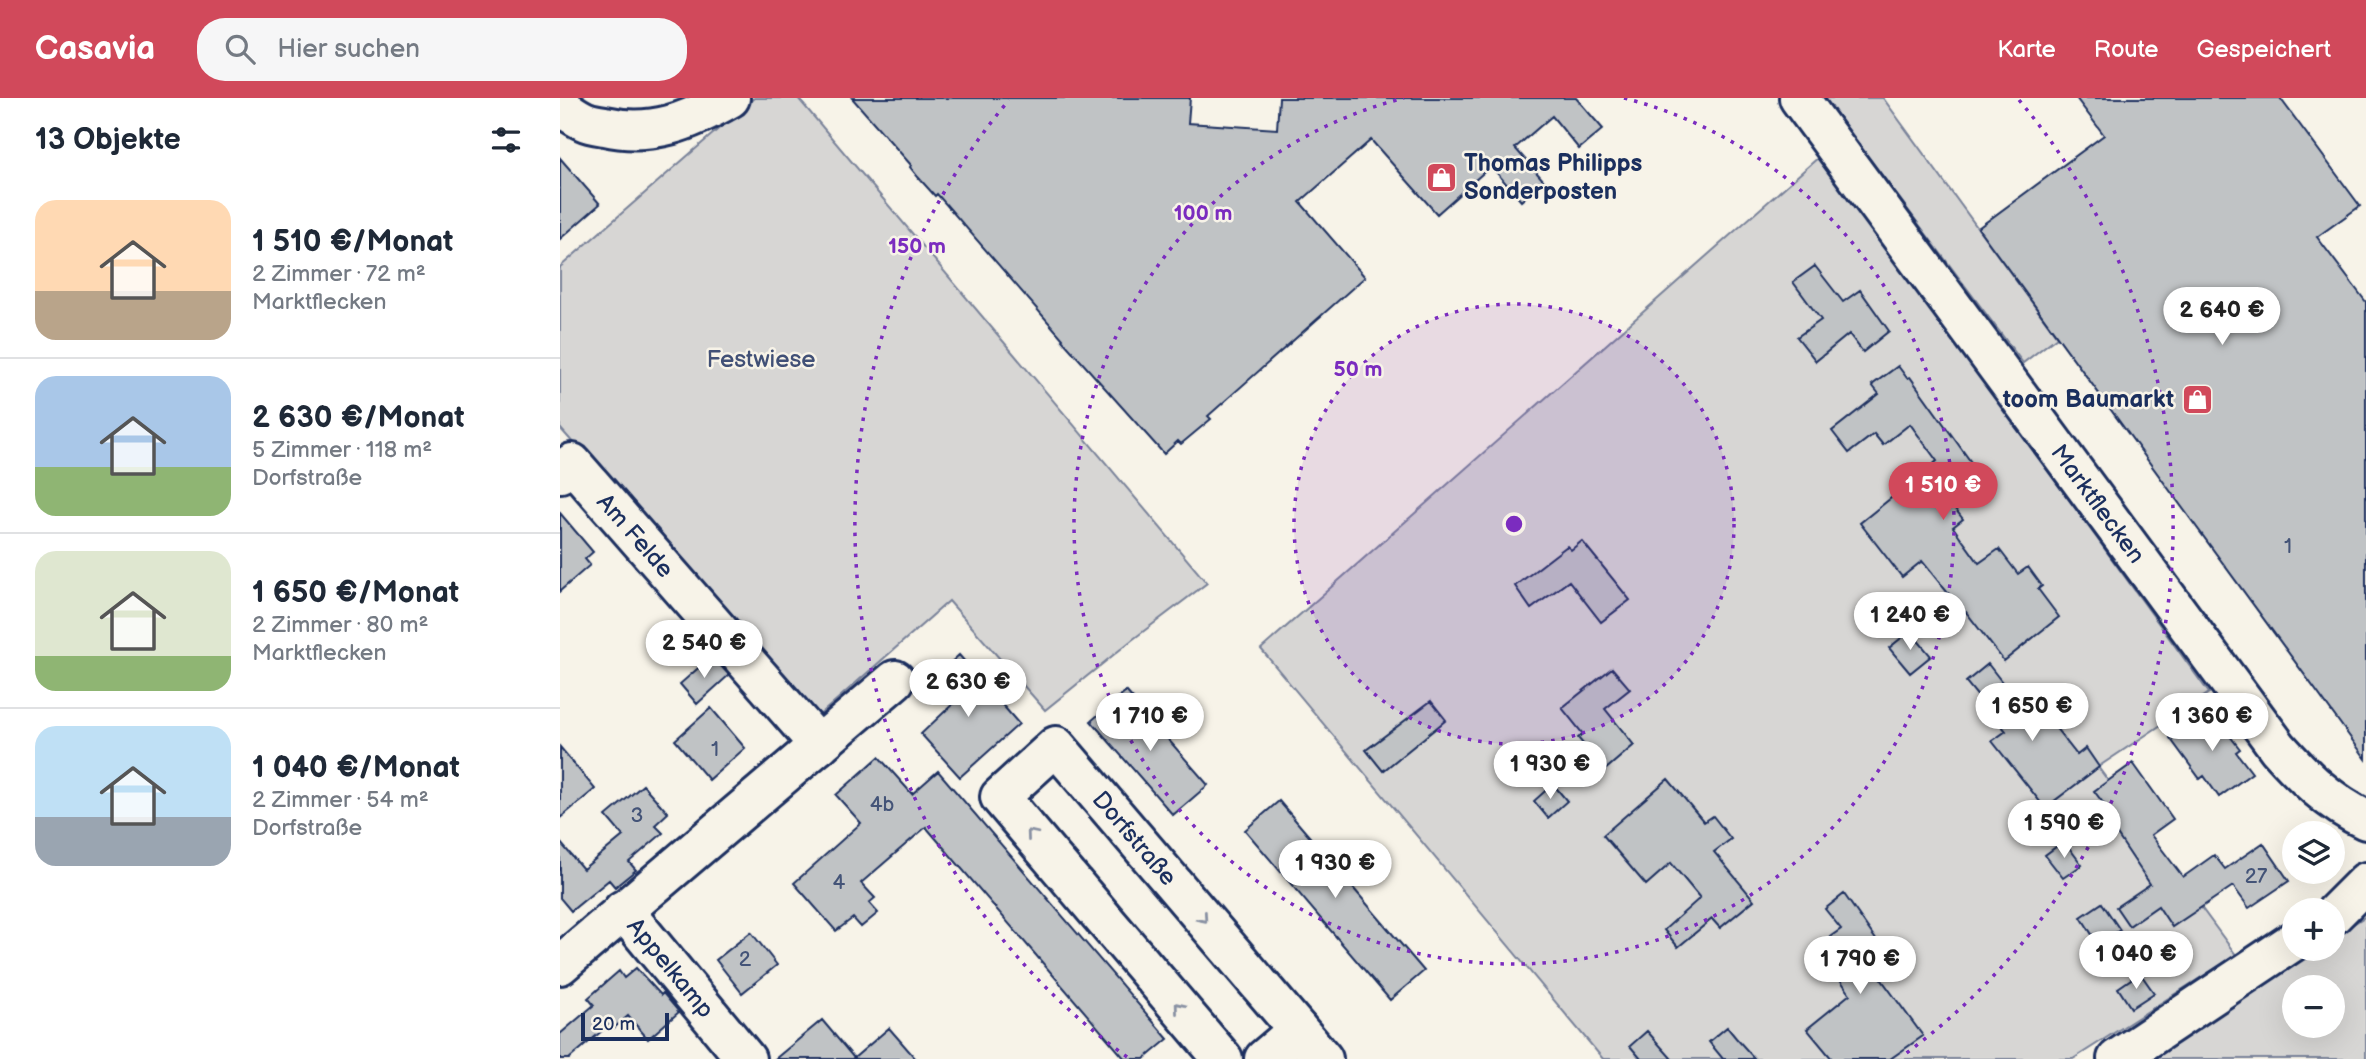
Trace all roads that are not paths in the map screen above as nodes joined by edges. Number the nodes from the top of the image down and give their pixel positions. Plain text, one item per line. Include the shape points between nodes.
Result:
1 (730, 98) edge
2 (1799, 98) edge
3 (560, 106) edge
4 (560, 473) edge
5 (895, 680) dead end
6 (819, 745) junction
7 (2366, 820) edge
8 (2366, 882) edge
9 (2345, 903) edge
10 (623, 910) junction
11 (2282, 949) edge
12 (560, 965) edge
13 (1298, 1030) junction
14 (746, 1059) edge
15 (1223, 1059) edge
16 (1264, 1059) edge
17 (1323, 1059) edge
18 (2117, 1059) edge

1 - 3 street via 691,119 646,131 585,122
2 - 7 street, Marktflecken via 2278,748 2313,786
4 - 6 street, Am Felde via 572,463
5 - 6 street
6 - 10 street
8 - 9 street
10 - 12 street
10 - 14 street, Appelkamp
11 - 18 street
15 -> 13 street, Dorfstraße via 1000,797 1056,746
13 - 16 street
13 - 17 street, Dorfstraße

